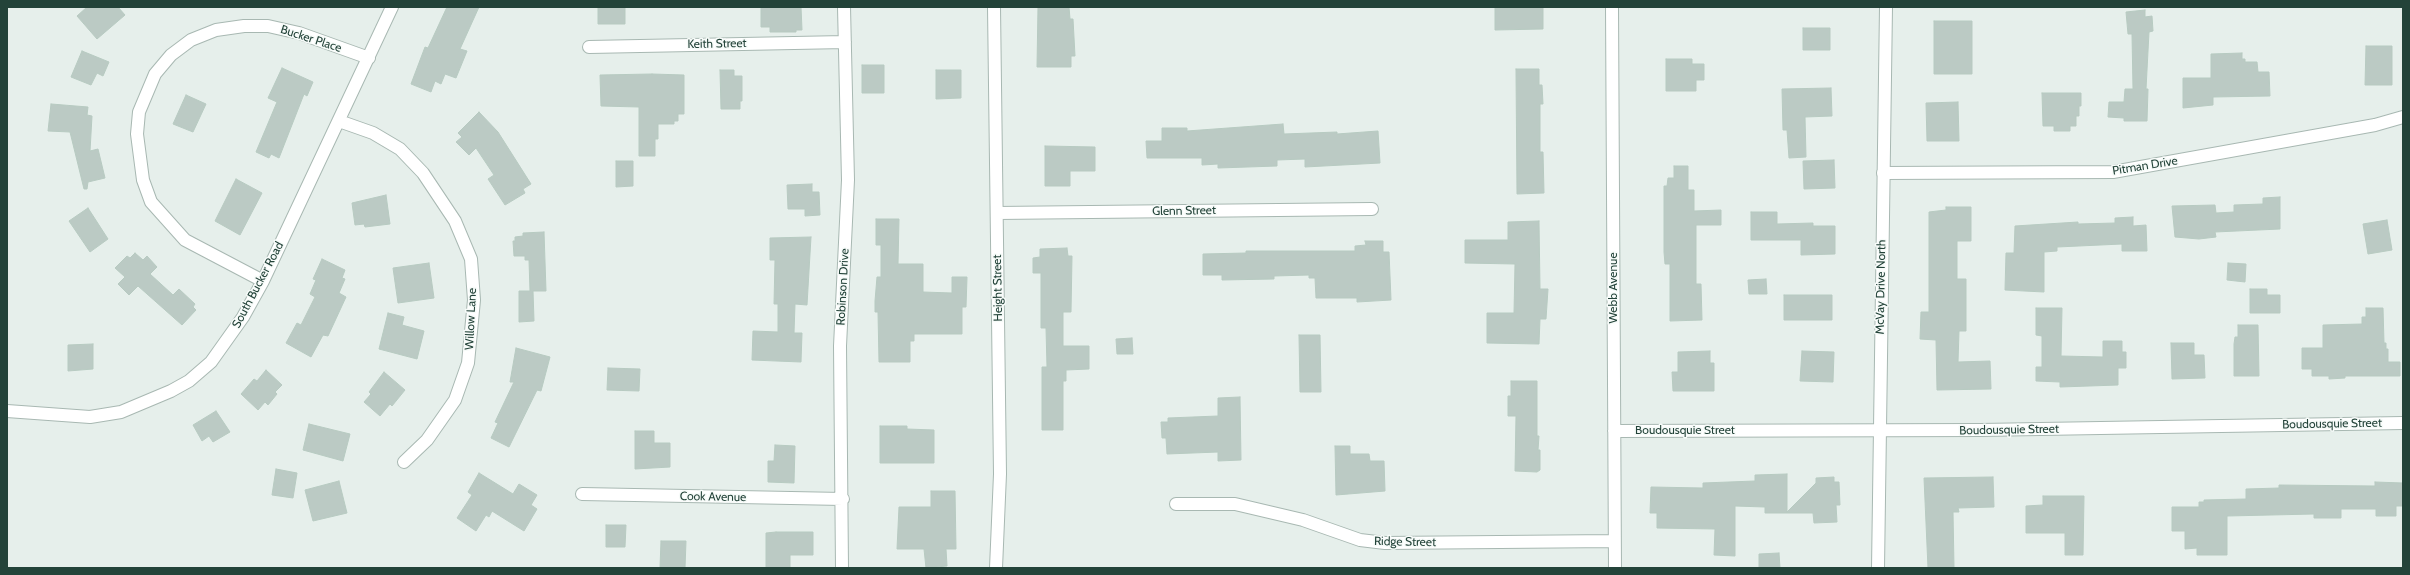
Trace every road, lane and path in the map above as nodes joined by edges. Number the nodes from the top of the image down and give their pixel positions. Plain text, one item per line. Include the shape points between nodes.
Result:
1 (392, 7) edge
2 (844, 7) edge
3 (994, 7) edge
4 (1612, 7) edge
5 (1886, 7) edge
6 (845, 42) junction
7 (589, 46) dead end
8 (369, 58) junction
9 (2403, 117) edge
10 (339, 121) junction
11 (1883, 173) junction
12 (1372, 209) dead end
13 (997, 213) junction
14 (263, 280) junction
15 (7, 412) edge
16 (2403, 423) edge
17 (1614, 430) junction
18 (1878, 430) junction
19 (404, 462) dead end
20 (582, 494) dead end
21 (843, 499) junction
22 (1176, 504) dead end
23 (1614, 541) junction
24 (842, 568) edge
25 (996, 568) edge
26 (1615, 568) edge
27 (1878, 568) edge

1 - 8 street, South Bucker Road
2 - 6 street, Robinson Drive
3 - 13 street, Height Street
4 - 17 street, Webb Avenue
5 - 11 street, McVay Drive North
6 - 7 street, Keith Street
6 - 21 street, Robinson Drive via 848,180 840,346
8 - 10 street, South Bucker Road
8 - 14 street, Bucker Place via 299,33 268,26 244,26 216,30 191,40 171,55 155,74 139,112 137,134 143,180 151,202 185,240
9 - 11 street, Pitman Drive via 2375,125 2114,172
10 - 14 street, South Bucker Road
10 - 19 street, Willow Lane via 373,133 400,150 423,173 455,221 471,259 474,300 468,363 455,400 427,440
11 - 18 street, McVay Drive North
12 - 13 street, Glenn Street
13 - 25 street, Height Street via 1000,474
14 - 15 street, South Bucker Road via 243,317 210,362 189,381 171,391 121,412 90,417
16 - 18 street, Boudousquie Street
17 - 18 street, Boudousquie Street
17 - 23 street, Webb Avenue
18 - 27 street, McVay Drive North
20 - 21 street, Cook Avenue
21 - 24 street, Robinson Drive
22 - 23 street, Ridge Street via 1234,504 1303,520 1360,540 1385,543
23 - 26 street, Webb Avenue

